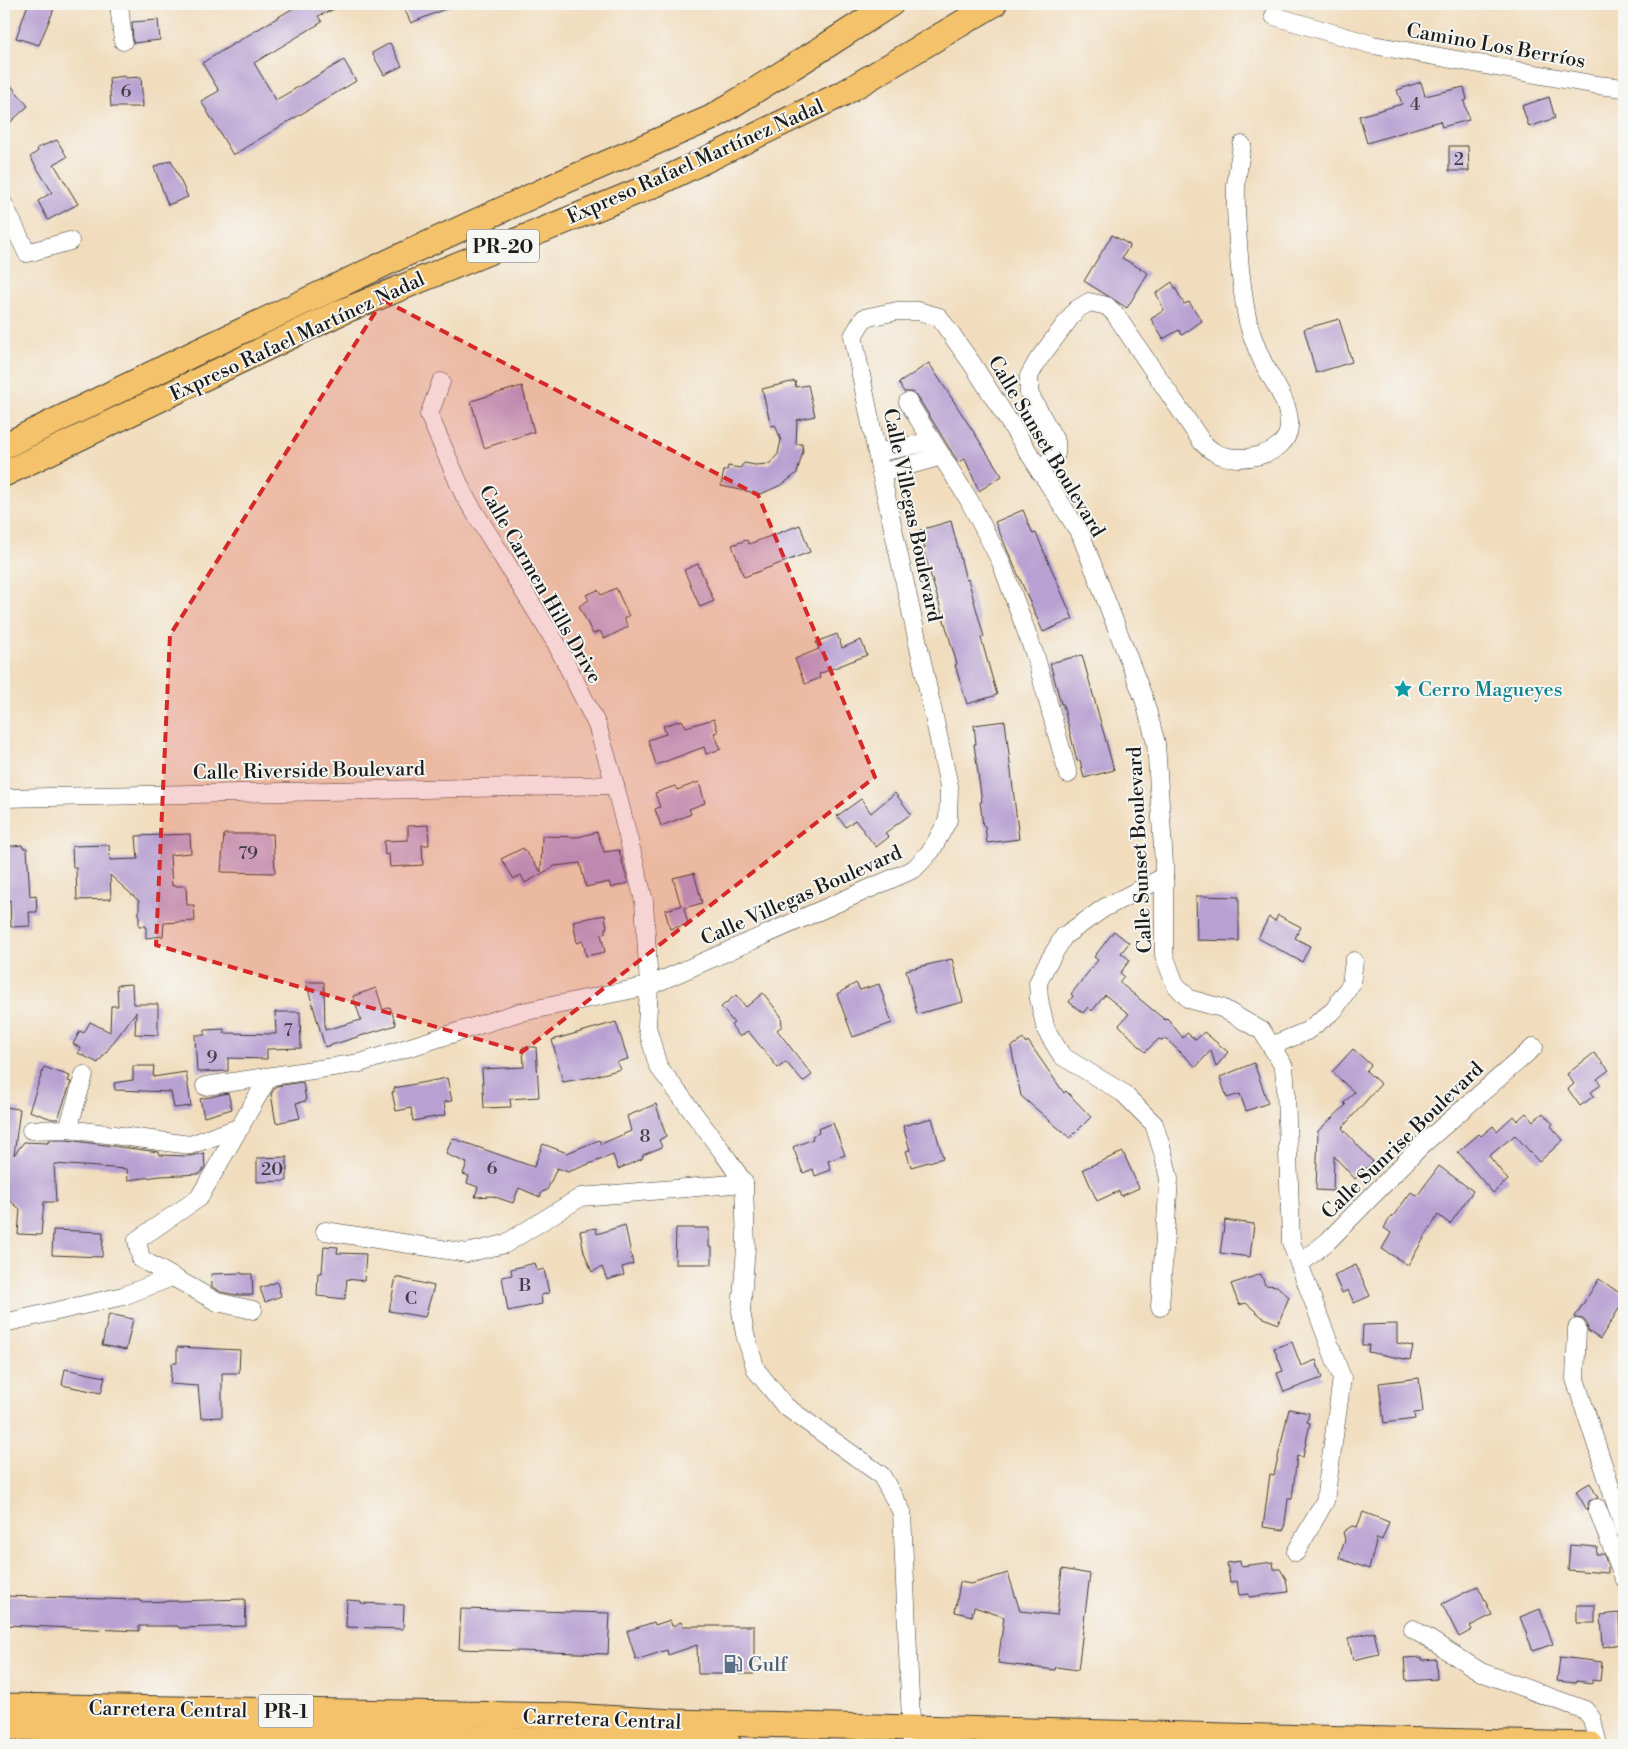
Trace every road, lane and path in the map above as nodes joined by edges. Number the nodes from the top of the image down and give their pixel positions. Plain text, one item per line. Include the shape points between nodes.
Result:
1 (120, 4) edge
2 (891, 4) edge
3 (994, 4) edge
4 (1274, 16) dead end
5 (123, 41) dead end
6 (1624, 88) edge
7 (1242, 145) dead end
8 (4, 205) edge
9 (70, 241) dead end
10 (864, 318) joint
11 (441, 382) dead end
12 (908, 402) dead end
13 (4, 446) edge
14 (937, 448) junction
15 (877, 453) junction
16 (1039, 471) junction
17 (881, 473) junction
18 (4, 474) edge
19 (1068, 774) dead end
20 (615, 784) junction
21 (4, 798) edge
22 (1164, 877) junction
23 (1354, 961) dead end
24 (649, 986) junction
25 (1271, 1046) junction
26 (1534, 1047) dead end
27 (84, 1075) dead end
28 (268, 1078) junction
29 (205, 1086) dead end
30 (241, 1127) junction
31 (68, 1128) junction
32 (31, 1130) dead end
33 (744, 1182) junction
34 (325, 1231) dead end
35 (1300, 1264) junction
36 (172, 1277) junction
37 (1160, 1307) dead end
38 (253, 1310) dead end
39 (4, 1323) edge
40 (1577, 1328) dead end
41 (1597, 1508) dead end
42 (1624, 1529) edge
43 (1296, 1552) dead end
44 (1624, 1578) edge
45 (1413, 1629) dead end
46 (4, 1706) edge
47 (4, 1728) edge
48 (911, 1737) edge
49 (729, 1745) edge
50 (1591, 1745) edge
51 (1598, 1745) edge

1 - 5 street
2 - 13 highway, Expreso Rafael Martínez Nadal / PR-20 via 711,118 399,257
3 - 18 highway, Expreso Rafael Martínez Nadal / PR-20 via 844,94 665,180 339,313
4 - 6 street, Camino Los Berríos via 1373,45
7 - 16 street via 1236,185 1237,238 1244,302 1261,358 1289,414 1285,438 1274,449 1251,458 1214,453 1202,442 1115,314 1107,306 1089,302 1076,310 1029,376 1028,394 1056,442 1056,454
8 - 9 street via 27,253
10 - 15 street, Calle Villegas Boulevard via 853,336
10 - 16 street, Calle Sunset Boulevard via 897,311 918,311 939,317
11 - 20 street, Calle Carmen Hills Drive via 429,415 464,495 560,651 596,725
12 - 14 street
14 - 15 street
14 - 17 street
14 - 19 street via 1002,562 1036,658
15 - 17 street, Calle Villegas Boulevard
16 - 22 street, Calle Sunset Boulevard via 1081,535 1144,699 1156,743
17 - 24 street, Calle Villegas Boulevard via 949,786 948,820 931,851 914,869
20 - 21 street, Calle Riverside Boulevard
20 - 24 street, Calle Carmen Hills Drive via 644,901
22 - 25 street, Calle Sunset Boulevard via 1164,955 1175,984 1189,999 1222,1008 1262,1031
22 - 37 street via 1104,908 1064,936 1038,983 1046,1030 1062,1056 1123,1093 1154,1124 1169,1180
23 - 25 street via 1351,984 1334,1010 1307,1031
24 - 28 street, Calle Villegas Boulevard via 518,1013 360,1063
24 - 33 street, Calle Carmen Hills Drive via 647,1027 658,1066
25 - 35 street, Calle Sunset Boulevard via 1284,1067 1291,1242
26 - 35 street, Calle Sunrise Boulevard via 1423,1144 1328,1241
27 - 31 street
28 - 29 street, Calle Villegas Boulevard
28 - 30 street
30 - 31 street via 190,1145
30 - 36 street via 199,1198 137,1240 141,1259
31 - 32 street
33 - 34 street via 581,1197 506,1244 467,1253
33 - 48 street via 746,1248 741,1310 756,1370 785,1406 881,1475 902,1512
35 - 43 street, Calle Sunset Boulevard via 1342,1378 1325,1501
36 - 38 street via 217,1302
36 - 39 street via 123,1296
40 - 42 street via 1575,1379
41 - 44 street
45 - 51 street via 1481,1672 1586,1710 1592,1719
46 - 48 highway, Carretera Central / PR-1 via 568,1716
47 - 49 highway, Carretera Central / PR-1
48 - 50 highway, Carretera Central / PR-1

